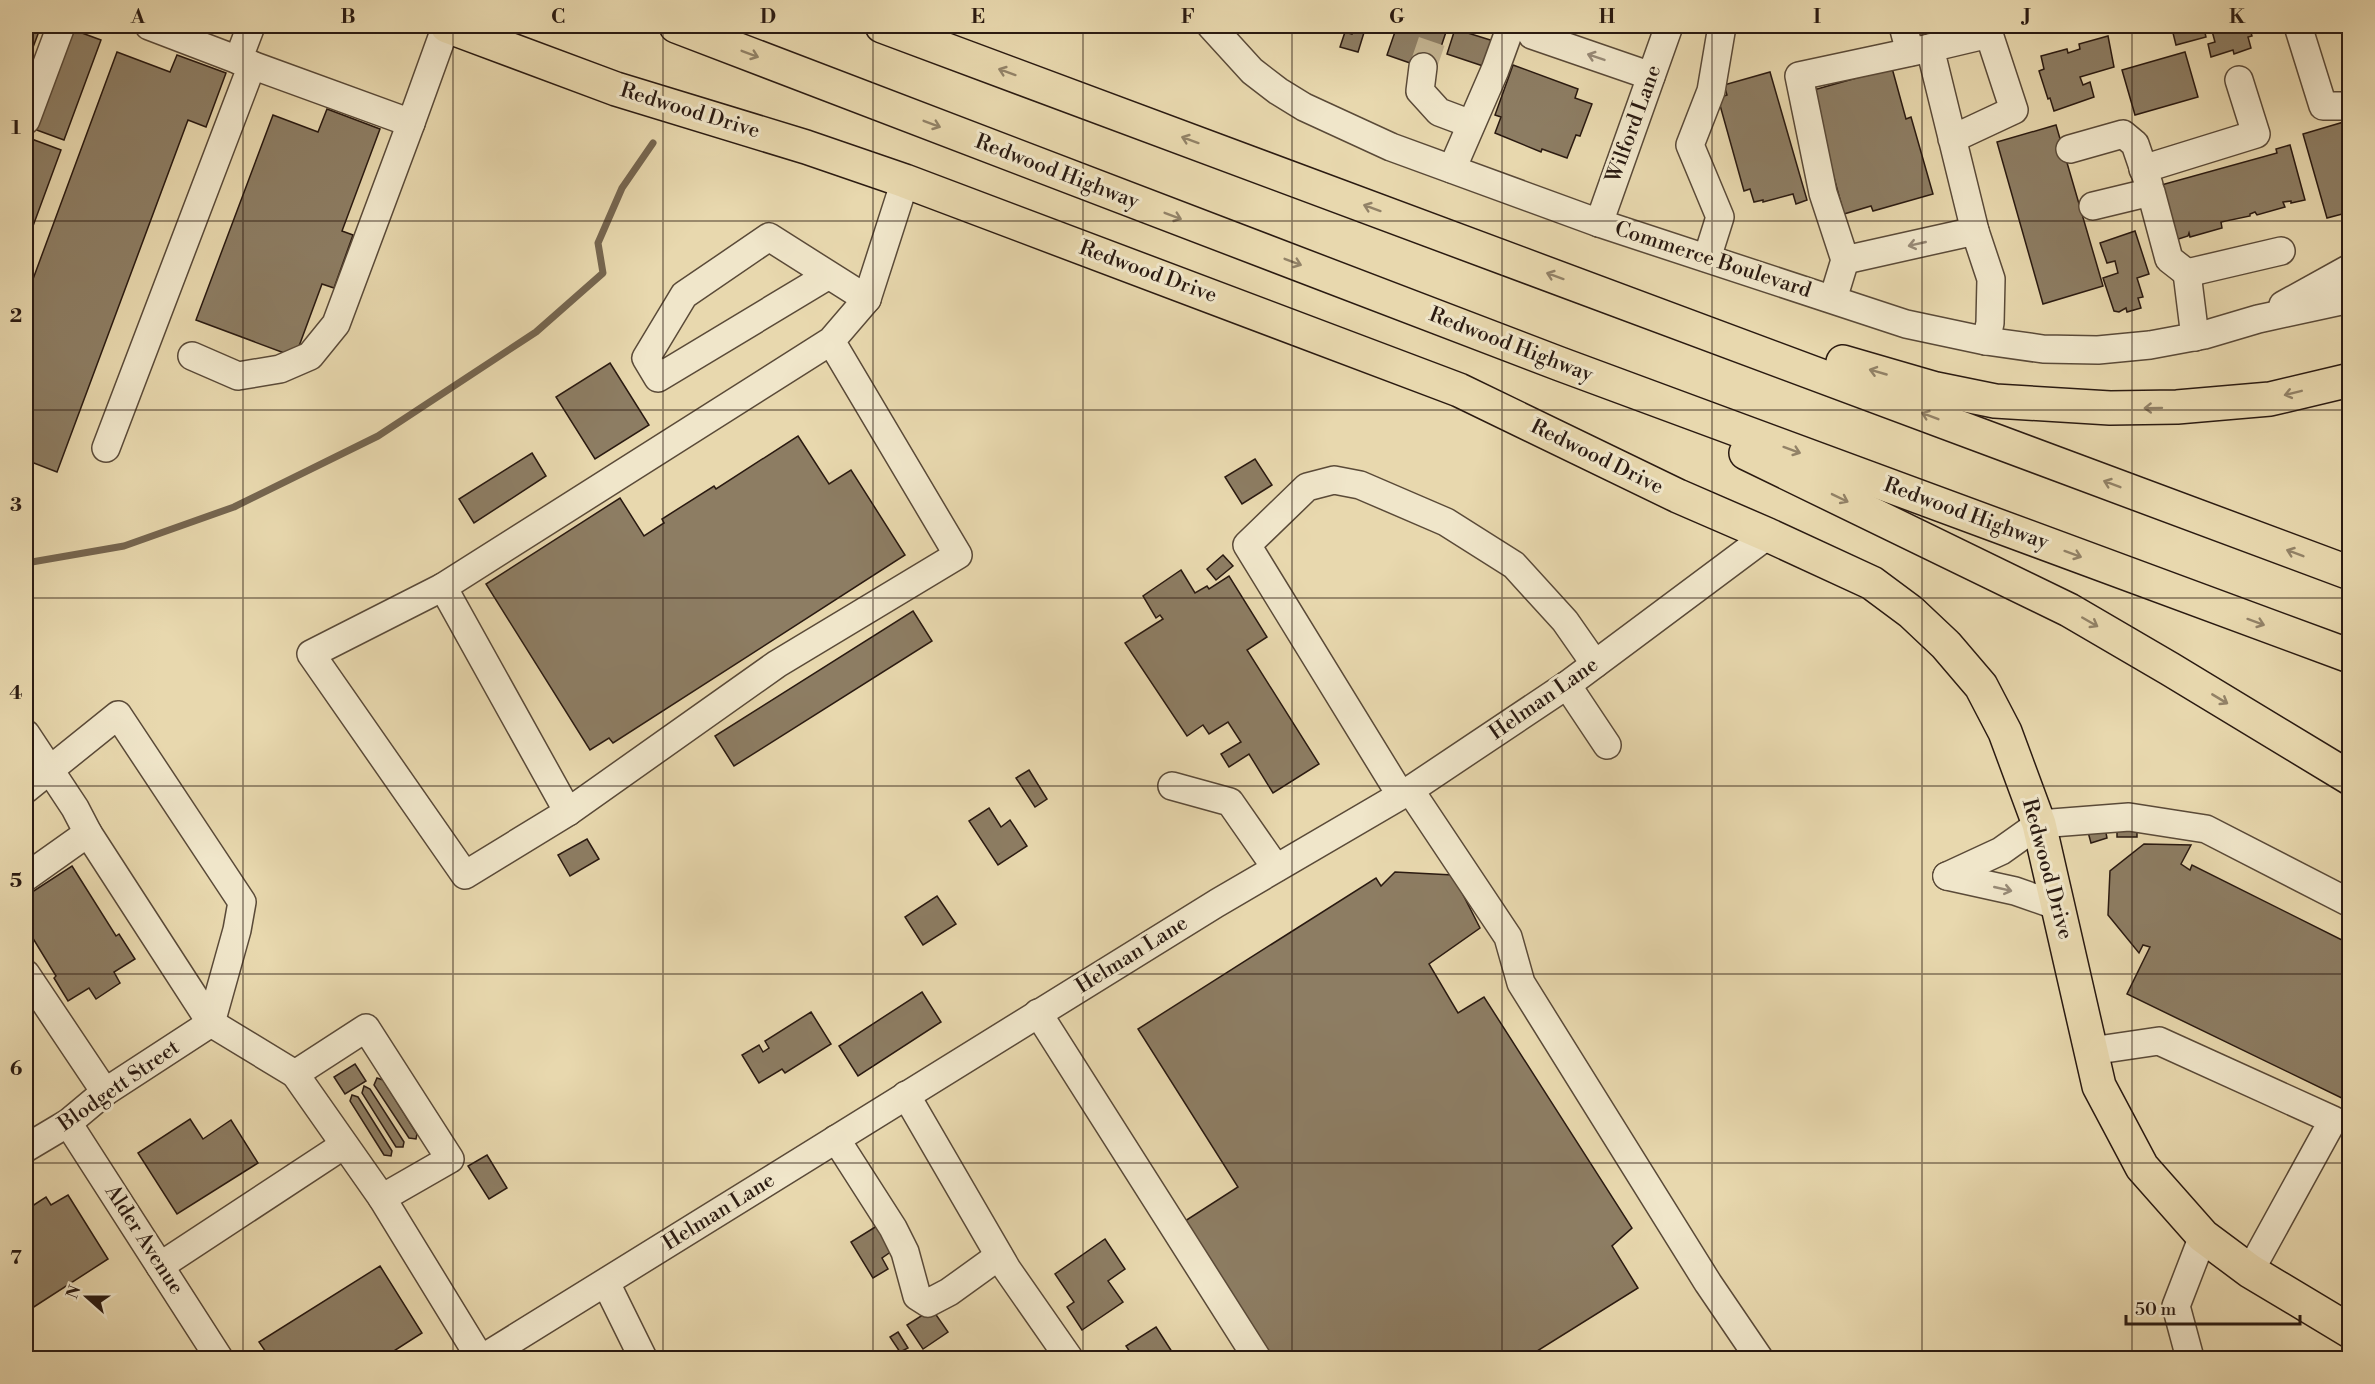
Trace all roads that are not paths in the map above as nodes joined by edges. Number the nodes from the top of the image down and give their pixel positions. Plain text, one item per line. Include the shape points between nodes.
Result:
1 (61, 26) edge
2 (148, 26) edge
3 (251, 26) edge
4 (446, 26) edge
5 (676, 26) edge
6 (882, 26) edge
7 (1211, 26) edge
8 (1511, 26) edge
9 (1535, 26) edge
10 (1669, 26) edge
11 (1719, 26) edge
12 (1903, 26) edge
13 (2298, 26) edge
14 (1920, 50) junction
15 (36, 61) edge
16 (245, 63) junction
17 (1423, 67) tunnel mouth
18 (1652, 76) junction
19 (2239, 80) dead end
20 (2349, 106) edge
21 (26, 120) edge
22 (411, 123) junction
23 (1472, 124) junction
24 (1952, 139) junction
25 (2070, 149) dead end
26 (1452, 169) junction
27 (2147, 180) junction
28 (905, 182) junction
29 (2093, 206) dead end
30 (1599, 223) junction
31 (1974, 231) junction
32 (2281, 251) dead end
33 (1707, 258) junction
34 (1845, 260) junction
35 (2349, 268) edge
36 (2187, 273) junction
37 (828, 275) junction
38 (1610, 296) junction
39 (1833, 298) junction
40 (867, 299) junction
41 (2349, 299) edge
42 (2258, 319) junction
43 (2195, 337) junction
44 (831, 341) junction
45 (1986, 341) junction
46 (192, 356) dead end
47 (1560, 364) junction
48 (2349, 380) edge
49 (106, 448) dead end
50 (1768, 535) junction
51 (2349, 573) edge
52 (443, 587) junction
53 (2349, 656) edge
54 (1595, 664) junction
55 (1567, 685) junction
56 (26, 734) edge
57 (1607, 745) dead end
58 (49, 770) junction
59 (2349, 778) edge
60 (1172, 786) dead end
61 (26, 789) edge
62 (1405, 792) junction
63 (568, 812) junction
64 (2039, 824) junction
65 (88, 833) junction
66 (1276, 868) junction
67 (26, 877) edge
68 (2349, 903) edge
69 (2058, 906) junction
70 (26, 974) edge
71 (1038, 1013) junction
72 (211, 1023) junction
73 (2091, 1051) junction
74 (295, 1074) junction
75 (105, 1092) junction
76 (906, 1095) junction
77 (68, 1123) junction
78 (836, 1139) junction
79 (344, 1145) junction
80 (26, 1148) edge
81 (382, 1198) junction
82 (2203, 1236) junction
83 (999, 1256) junction
84 (160, 1266) junction
85 (2250, 1271) junction
86 (606, 1282) junction
87 (2349, 1331) edge
88 (219, 1359) edge
89 (482, 1359) edge
90 (643, 1359) edge
91 (1069, 1359) edge
92 (1257, 1359) edge
93 (1759, 1359) edge
94 (2190, 1359) edge

1 - 15 street
2 - 16 street
3 - 16 street
4 - 22 street
4 - 28 main road, Redwood Drive via 616,89
5 -> 47 main road, Redwood Highway
38 -> 6 main road
7 - 26 street, Commerce Boulevard via 1252,71 1304,107 1391,147
8 - 23 street
18 -> 9 street via 1532,35
10 - 18 street, Wilford Lane
11 - 33 street via 1711,92 1690,145 1720,217
12 - 14 street
13 - 20 street via 2323,106
14 - 24 street
14 - 24 street via 1989,34 2014,110
14 - 34 street via 1799,76 1823,193
15 - 21 street
16 - 22 street
16 - 49 street
17 - 23 street via 1420,91 1439,112
18 - 30 street, Wilford Lane
19 - 27 street via 2256,134
22 - 46 street via 336,324 310,356 280,369 238,375
23 - 26 street
24 - 31 street
25 - 27 street via 2123,134 2135,144
26 - 30 street, Commerce Boulevard
27 - 29 street
27 - 36 street via 2169,259
28 - 40 street
28 - 50 main road, Redwood Drive via 1459,390
30 - 33 street, Commerce Boulevard
31 -> 34 street
31 - 45 street via 1991,279
32 - 36 street
33 - 39 street, Commerce Boulevard
34 - 39 street
35 - 42 street, Commerce Boulevard
36 - 43 street
37 - 37 street via 769,237 684,295 646,358 658,378
37 - 40 street
48 -> 38 main road via 2270,399 2177,407 2110,408 1995,401 1936,389
51 -> 38 main road
39 - 45 street, Commerce Boulevard via 1906,324
40 - 44 street
41 - 42 street, Commerce Boulevard
42 - 43 street, Commerce Boulevard
43 - 45 street, Commerce Boulevard via 2098,351
44 - 52 street
44 - 63 street via 958,555 777,664
47 -> 53 main road, Redwood Highway
47 -> 59 main road via 2069,610
50 - 54 street, Helman Lane
50 - 64 main road, Redwood Drive via 1872,583 1946,645 1980,686 2005,732
52 - 63 street
52 - 63 street via 311,654 465,875
54 - 55 street, Helman Lane
54 - 62 street via 1565,621 1514,565 1446,522 1360,484 1334,480 1307,487 1247,545
55 - 57 street
55 - 62 street, Helman Lane
56 - 58 street
58 - 61 street
58 - 65 street
58 - 72 street via 118,716 242,902
60 - 66 street via 1230,802
62 - 66 street, Helman Lane
62 - 93 street via 1508,937 1521,983
64 - 68 street via 2129,818 2206,829
64 - 69 main road, Redwood Drive
64 -> 69 street via 2001,851 1947,876 2015,891
65 - 67 street
65 - 72 street
66 - 71 street, Helman Lane
69 - 73 main road, Redwood Drive
70 - 75 street
71 - 76 street, Helman Lane
71 - 92 street
72 - 74 street
72 - 75 street, Blodgett Street
73 - 82 main road, Redwood Drive via 2100,1086 2142,1167
73 - 85 street via 2159,1041 2333,1120
74 - 79 street
74 - 81 street via 366,1028 450,1159
75 - 77 street, Blodgett Street
76 - 78 street, Helman Lane
76 - 83 street
77 - 80 street, Blodgett Street
77 - 84 street, Alder Avenue
78 - 83 street via 897,1236 917,1296 928,1303
78 - 86 street, Helman Lane
79 - 81 street
79 - 84 street
81 - 89 street
82 - 85 main road, Redwood Drive
82 - 94 street via 2176,1306
83 - 91 street
84 - 88 street, Alder Avenue
85 - 87 main road, Redwood Drive
86 - 89 street, Helman Lane
86 - 90 street

